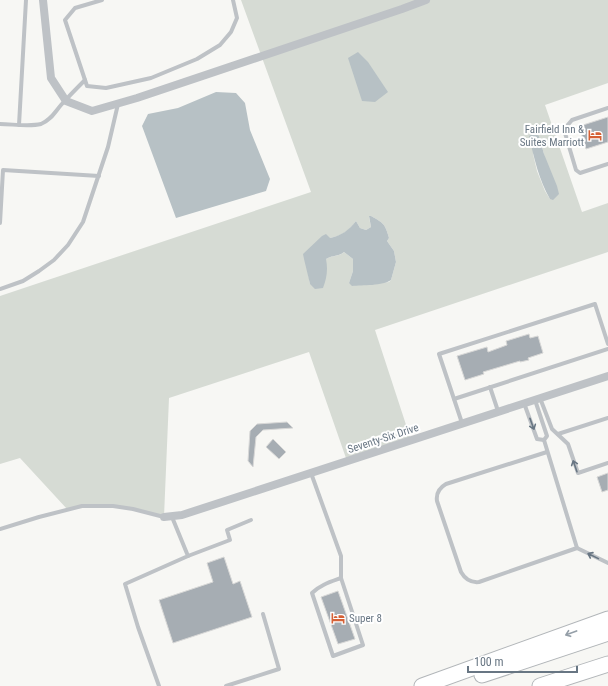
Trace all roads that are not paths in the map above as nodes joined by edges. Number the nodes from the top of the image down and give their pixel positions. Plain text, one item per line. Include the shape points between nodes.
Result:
1 (26, 0) edge
2 (43, 0) edge
3 (80, 0) edge
4 (102, 0) edge
5 (233, 0) edge
6 (426, 0) edge
7 (82, 6) junction
8 (85, 80) junction
9 (66, 101) junction
10 (118, 103) junction
11 (608, 108) edge
12 (0, 124) edge
13 (19, 125) junction
14 (608, 164) edge
15 (99, 176) junction
16 (0, 223) edge
17 (0, 289) edge
18 (608, 344) edge
19 (608, 349) edge
20 (608, 376) edge
21 (490, 387) junction
22 (538, 398) junction
23 (454, 399) junction
24 (524, 403) junction
25 (498, 412) junction
26 (608, 418) edge
27 (462, 423) junction
28 (558, 434) junction
29 (544, 440) junction
30 (548, 452) junction
31 (608, 463) edge
32 (312, 473) junction
33 (168, 516) junction
34 (252, 520) dead end
35 (0, 529) edge
36 (577, 548) junction
37 (188, 556) junction
38 (608, 563) edge
39 (340, 578) junction
40 (263, 614) dead end
41 (608, 619) edge
42 (608, 633) edge
43 (608, 664) edge
44 (159, 686) edge
45 (226, 686) edge
46 (422, 686) edge
47 (450, 686) edge
48 (540, 686) edge

1 - 13 lane
2 - 9 street via 52,78
3 - 7 lane
4 - 7 lane
5 - 8 lane via 237,18 231,32 220,45 197,60 151,78 106,88 87,86
6 - 10 street
7 - 8 lane via 75,8 65,20
8 - 9 lane
9 - 10 street via 92,111
9 - 13 lane via 41,124
10 - 15 lane
11 - 14 lane via 572,120 565,133 576,170 580,172
12 - 13 lane
15 - 16 lane via 3,170
15 - 17 lane via 83,222 68,245 39,271 23,281
18 - 23 lane via 595,304 439,354
19 - 21 lane
20 - 22 street, Seventy-Six Drive
21 - 23 lane
21 - 25 lane
22 - 24 street, Seventy-Six Drive
22 - 28 lane via 552,429
22 - 29 lane via 547,436
23 - 27 lane
24 - 25 street, Seventy-Six Drive
24 -> 29 lane via 536,439
25 - 27 street, Seventy-Six Drive
26 - 28 lane
27 - 32 street, Seventy-Six Drive
31 -> 28 lane via 578,473 568,444
29 - 30 lane
30 - 36 lane
30 - 36 lane via 446,484 439,490 437,501 461,572 472,582 479,582
32 - 33 street, Seventy-Six Drive via 182,515
32 - 39 lane via 341,556
33 - 35 lane via 113,506 82,506
33 - 37 lane
34 - 37 lane via 227,530 230,540
38 -> 36 lane
37 - 44 lane via 125,584
39 - 39 lane via 363,645 333,656 312,593 323,584
40 - 45 lane via 279,669
41 -> 46 highway
42 - 47 highway
43 - 48 highway

